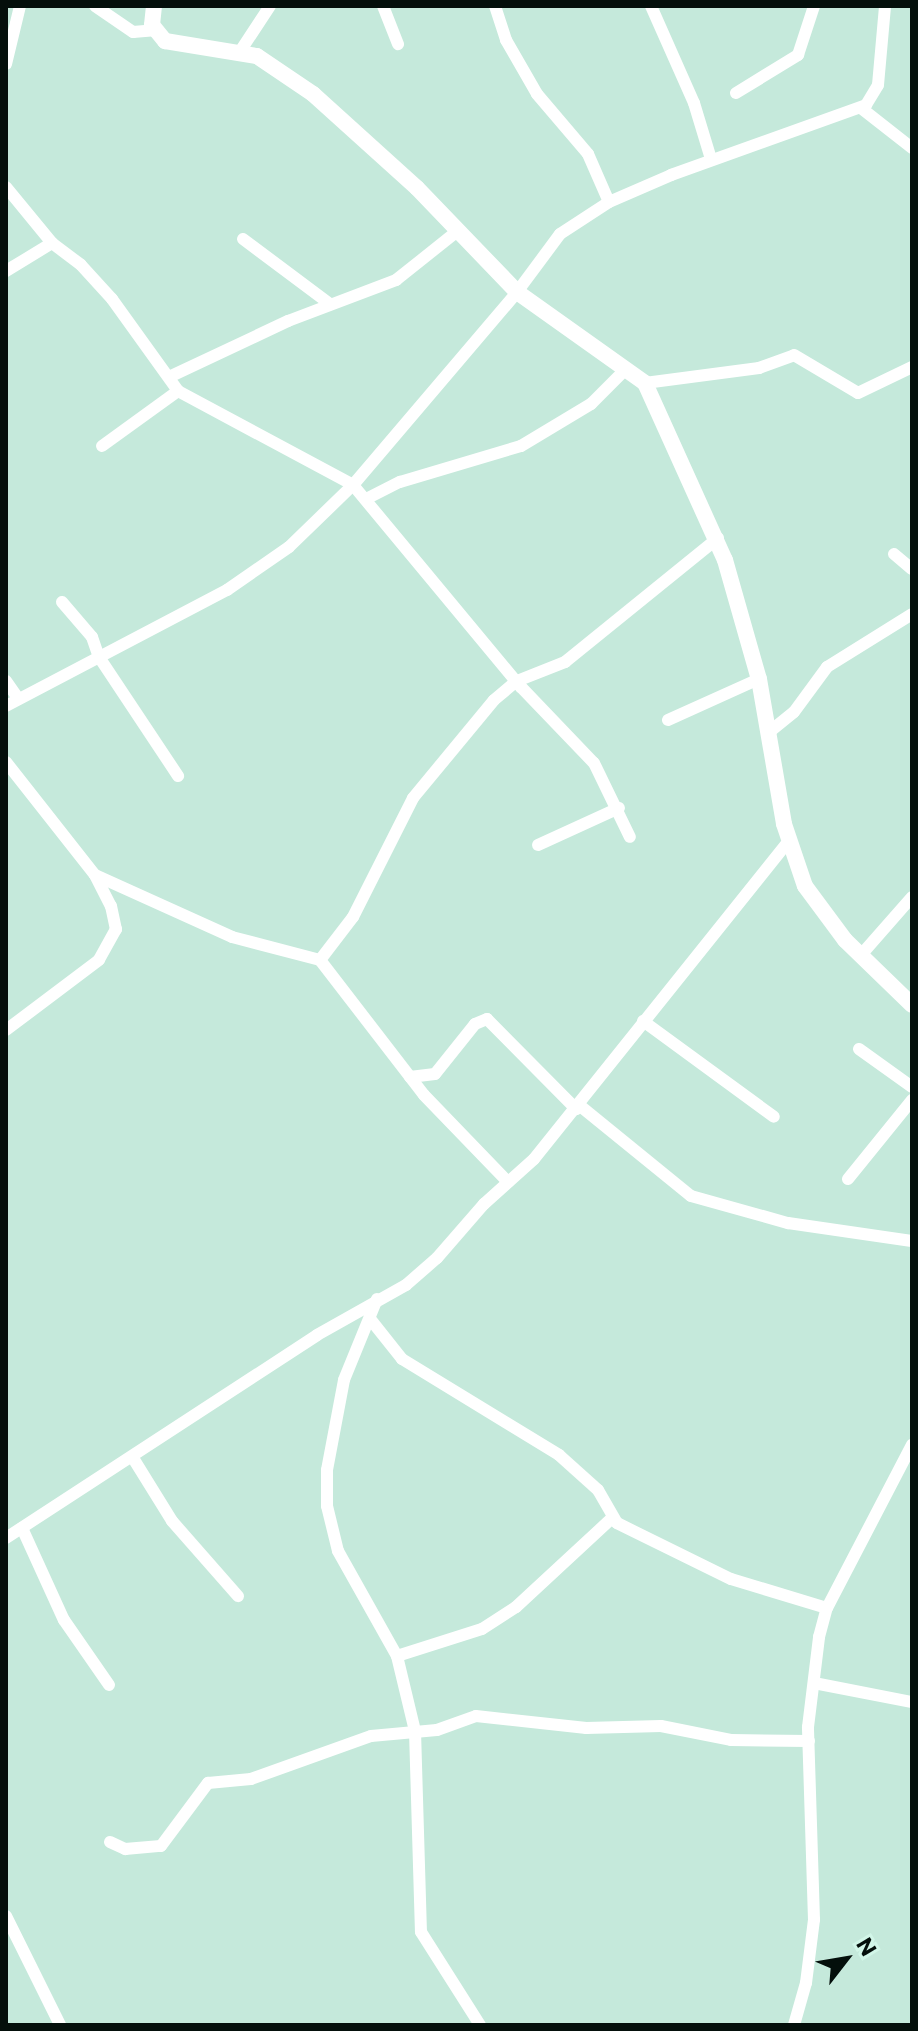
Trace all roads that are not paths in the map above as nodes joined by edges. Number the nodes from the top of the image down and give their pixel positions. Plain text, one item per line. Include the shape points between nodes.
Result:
1 (20, 6) edge
2 (95, 6) edge
3 (154, 6) edge
4 (270, 6) edge
5 (383, 6) edge
6 (495, 6) edge
7 (651, 6) edge
8 (814, 6) edge
9 (885, 6) edge
10 (154, 30) junction
11 (398, 44) dead end
12 (239, 53) junction
13 (6, 64) edge
14 (736, 93) dead end
15 (861, 108) junction
16 (912, 148) edge
17 (711, 159) junction
18 (6, 187) edge
19 (609, 202) junction
20 (455, 233) junction
21 (243, 239) dead end
22 (52, 243) junction
23 (6, 271) edge
24 (517, 292) junction
25 (330, 304) junction
26 (912, 367) edge
27 (626, 369) junction
28 (169, 377) junction
29 (645, 383) junction
30 (178, 391) junction
31 (102, 446) dead end
32 (353, 485) junction
33 (366, 499) junction
34 (718, 538) junction
35 (894, 554) dead end
36 (912, 569) edge
37 (62, 602) dead end
38 (912, 614) edge
39 (99, 657) junction
40 (759, 679) junction
41 (6, 681) edge
42 (517, 681) junction
43 (18, 698) junction
44 (6, 706) edge
45 (668, 720) dead end
46 (768, 733) junction
47 (6, 762) edge
48 (178, 776) dead end
49 (619, 808) junction
50 (630, 837) dead end
51 (789, 841) junction
52 (538, 845) dead end
53 (95, 875) junction
54 (912, 897) edge
55 (861, 955) junction
56 (320, 960) junction
57 (912, 1004) edge
58 (6, 1013) edge
59 (24, 1015) junction
60 (643, 1021) junction
61 (6, 1030) edge
62 (859, 1049) dead end
63 (410, 1077) junction
64 (912, 1087) edge
65 (912, 1100) edge
66 (577, 1107) junction
67 (774, 1117) dead end
68 (848, 1179) dead end
69 (508, 1182) junction
70 (912, 1241) edge
71 (377, 1299) junction
72 (371, 1320) junction
73 (910, 1452) edge
74 (133, 1458) junction
75 (612, 1518) junction
76 (22, 1528) junction
77 (6, 1538) edge
78 (238, 1596) dead end
79 (827, 1608) junction
80 (397, 1656) junction
81 (814, 1683) junction
82 (109, 1685) dead end
83 (912, 1702) edge
84 (415, 1731) junction
85 (809, 1741) junction
86 (110, 1842) dead end
87 (6, 1916) edge
88 (60, 2025) edge
89 (480, 2025) edge
90 (794, 2025) edge

1 - 13 street
2 - 10 street via 133,32
3 - 10 street
4 - 12 street
5 - 11 street
6 - 19 street via 506,40 537,94 588,154
7 - 17 street via 694,103
8 - 14 street via 798,55
9 - 15 street via 878,85
10 - 12 street via 182,46
12 - 20 street via 274,65 313,94 417,188
15 - 16 street
15 - 17 street
17 - 19 street
18 - 22 street
19 - 24 street via 560,234
20 - 24 street
20 - 25 street via 396,280
21 - 25 street
22 - 23 street
22 - 28 street via 112,299
24 - 27 street
24 - 32 street
25 - 28 street
26 - 29 street via 858,393 794,355 759,368
27 - 29 street
27 - 33 street via 591,404 521,446 400,482
28 - 30 street
29 - 34 street
30 - 31 street
30 - 32 street
32 - 33 street
32 - 39 street via 289,547 249,576
33 - 42 street
34 - 40 street
34 - 42 street via 565,662
35 - 36 street
37 - 39 street via 92,637
38 - 46 street via 827,667 794,712
39 - 43 street
39 - 48 street
40 - 45 street
40 - 46 street
41 - 43 street
42 - 49 street via 594,763
42 - 56 street via 494,700 413,798 361,903
43 - 44 street
46 - 51 street
47 - 53 street
49 - 50 street
49 - 52 street
51 - 55 street via 812,899
51 - 60 street
53 - 56 street via 232,937
53 - 59 street via 115,918 111,945
54 - 55 street
55 - 57 street
56 - 63 street
58 - 59 street
59 - 61 street
60 - 66 street
60 - 67 street
62 - 64 street
63 - 66 street via 435,1074 475,1024 487,1019
63 - 69 street
65 - 68 street
66 - 69 street
66 - 70 street via 691,1196 788,1223
69 - 71 street via 437,1258 406,1285
71 - 72 street
71 - 74 street
72 - 75 street via 402,1359 559,1455 598,1490
72 - 80 street via 344,1380 327,1470 327,1506 338,1551
73 - 79 street
74 - 76 street
74 - 78 street via 172,1521
75 - 79 street via 731,1579
75 - 80 street via 537,1589 482,1629
76 - 77 street
76 - 82 street via 64,1620
79 - 81 street
80 - 84 street
81 - 83 street
81 - 85 street
84 - 85 street via 491,1714 586,1728 661,1726 731,1740
84 - 86 street via 371,1736 251,1779 208,1783 161,1846 125,1849
84 - 89 street via 421,1932
85 - 90 street via 814,1920
87 - 88 street

